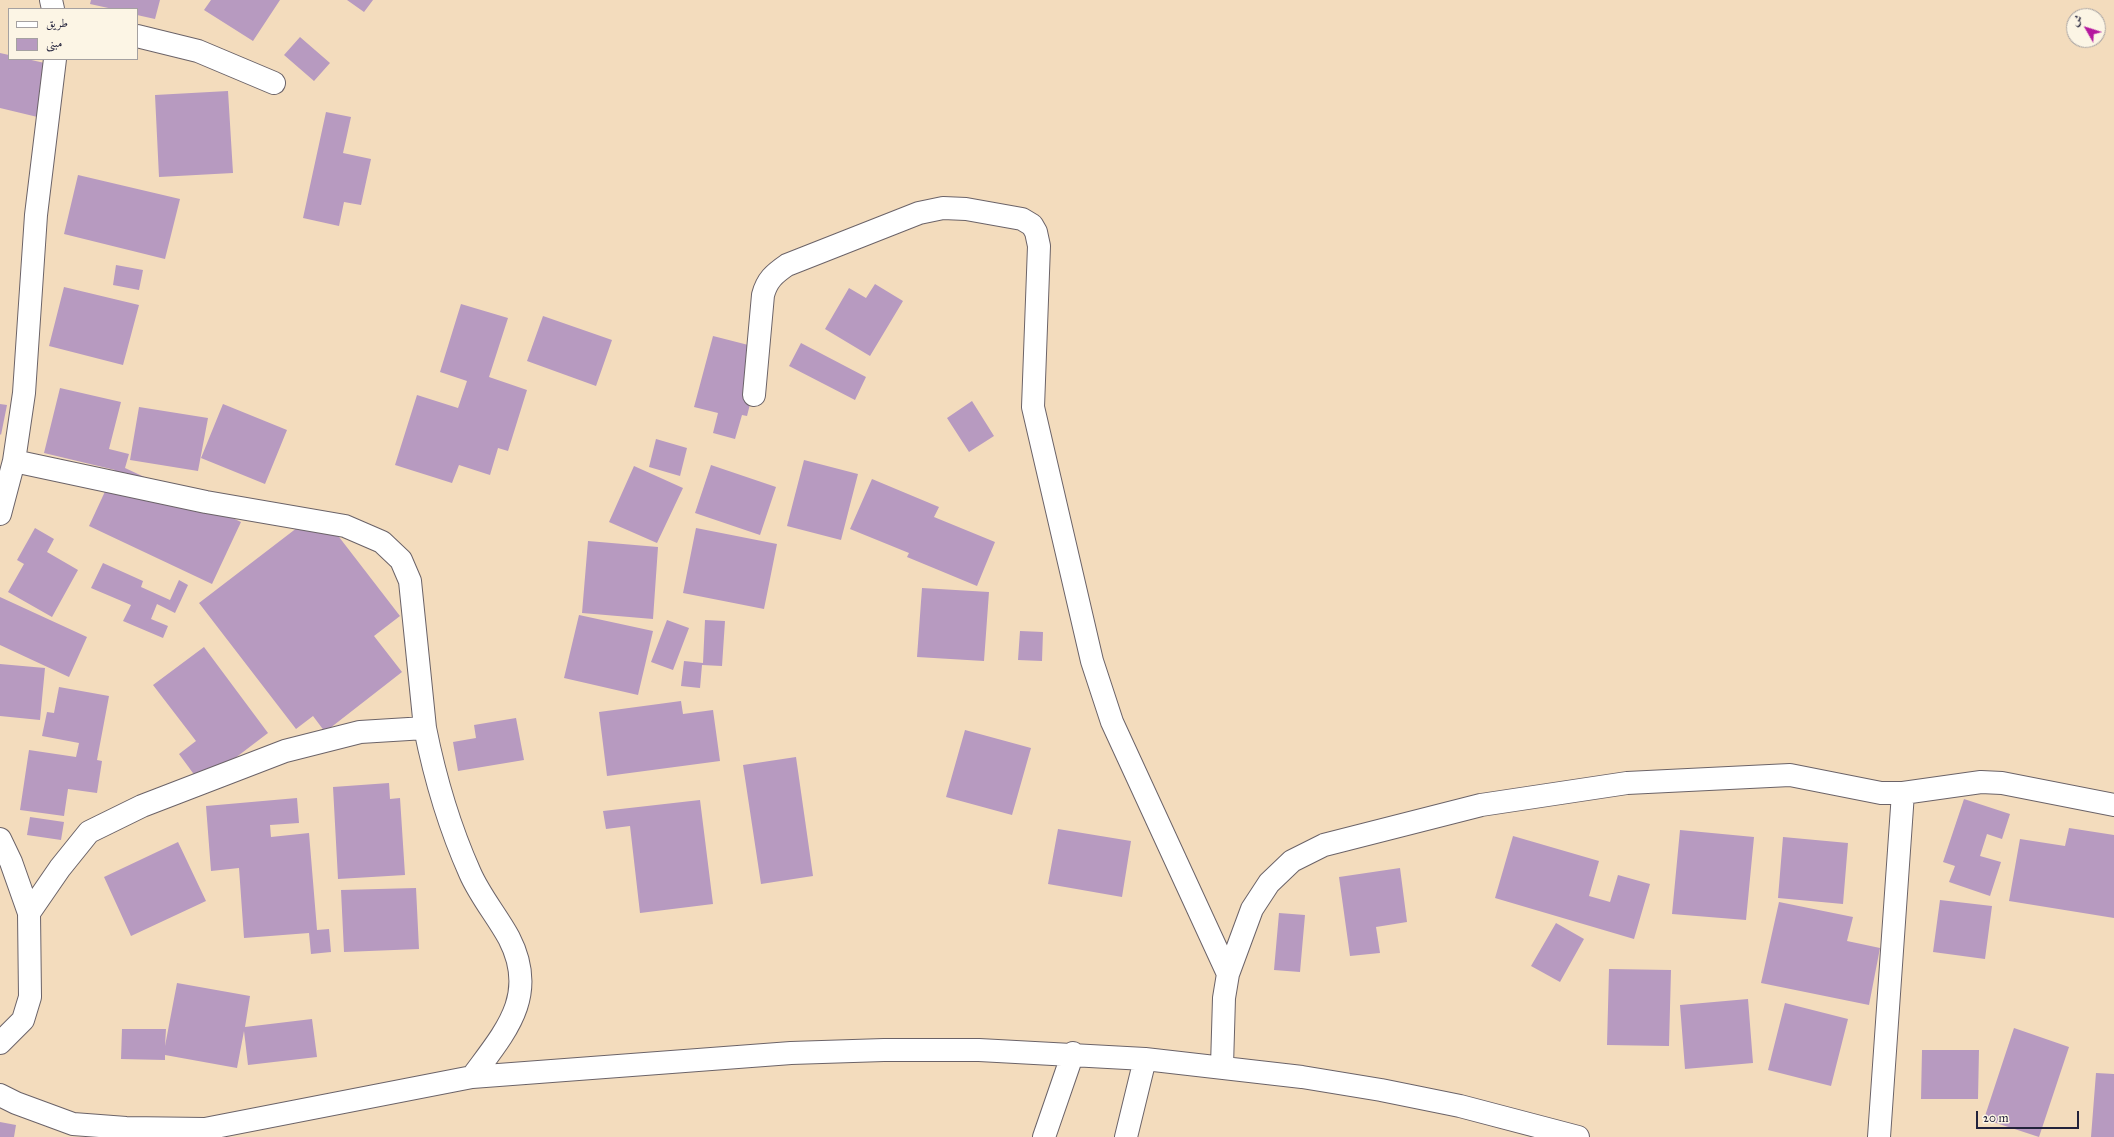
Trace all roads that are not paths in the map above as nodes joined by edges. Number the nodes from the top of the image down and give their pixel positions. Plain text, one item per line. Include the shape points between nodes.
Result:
1 (138, 36) edge
2 (55, 60) edge
3 (274, 83) dead end
4 (754, 395) dead end
5 (14, 460) junction
6 (0, 514) edge
7 (425, 728) junction
8 (1903, 793) junction
9 (2114, 805) edge
10 (0, 839) edge
11 (29, 913) junction
12 (1228, 974) junction
13 (0, 1043) edge
14 (1072, 1054) junction
15 (1145, 1058) junction
16 (1222, 1066) junction
17 (472, 1077) junction
18 (0, 1095) edge
19 (1044, 1137) edge
20 (1126, 1137) edge
21 (1578, 1137) edge
22 (1880, 1137) edge

1 - 3 street via 198,50
2 - 5 street via 36,215 24,393
4 - 12 street via 766,283 787,265 919,213 943,208 966,209 1022,220 1032,225 1039,246 1033,406 1092,661 1112,722
5 - 6 street
5 - 7 street via 206,502 345,526 382,542 401,560 410,581
7 - 11 street via 360,732 285,751 142,806 89,832
7 - 17 street via 433,769 448,818 470,874 508,937 520,969 521,986 513,1019
8 - 9 street via 1981,782 2002,783
8 - 12 street via 1881,793 1790,775 1627,783 1481,805 1324,845 1292,861 1270,883 1252,909
8 - 22 street
10 - 11 street
11 - 13 street via 30,997 22,1020
12 - 16 street via 1224,998
14 - 15 street
14 - 17 street via 947,1050 791,1053
14 - 19 street
15 - 16 street
15 - 20 street
16 - 21 street via 1381,1090 1460,1106
17 - 18 street via 205,1129 73,1124 16,1104

